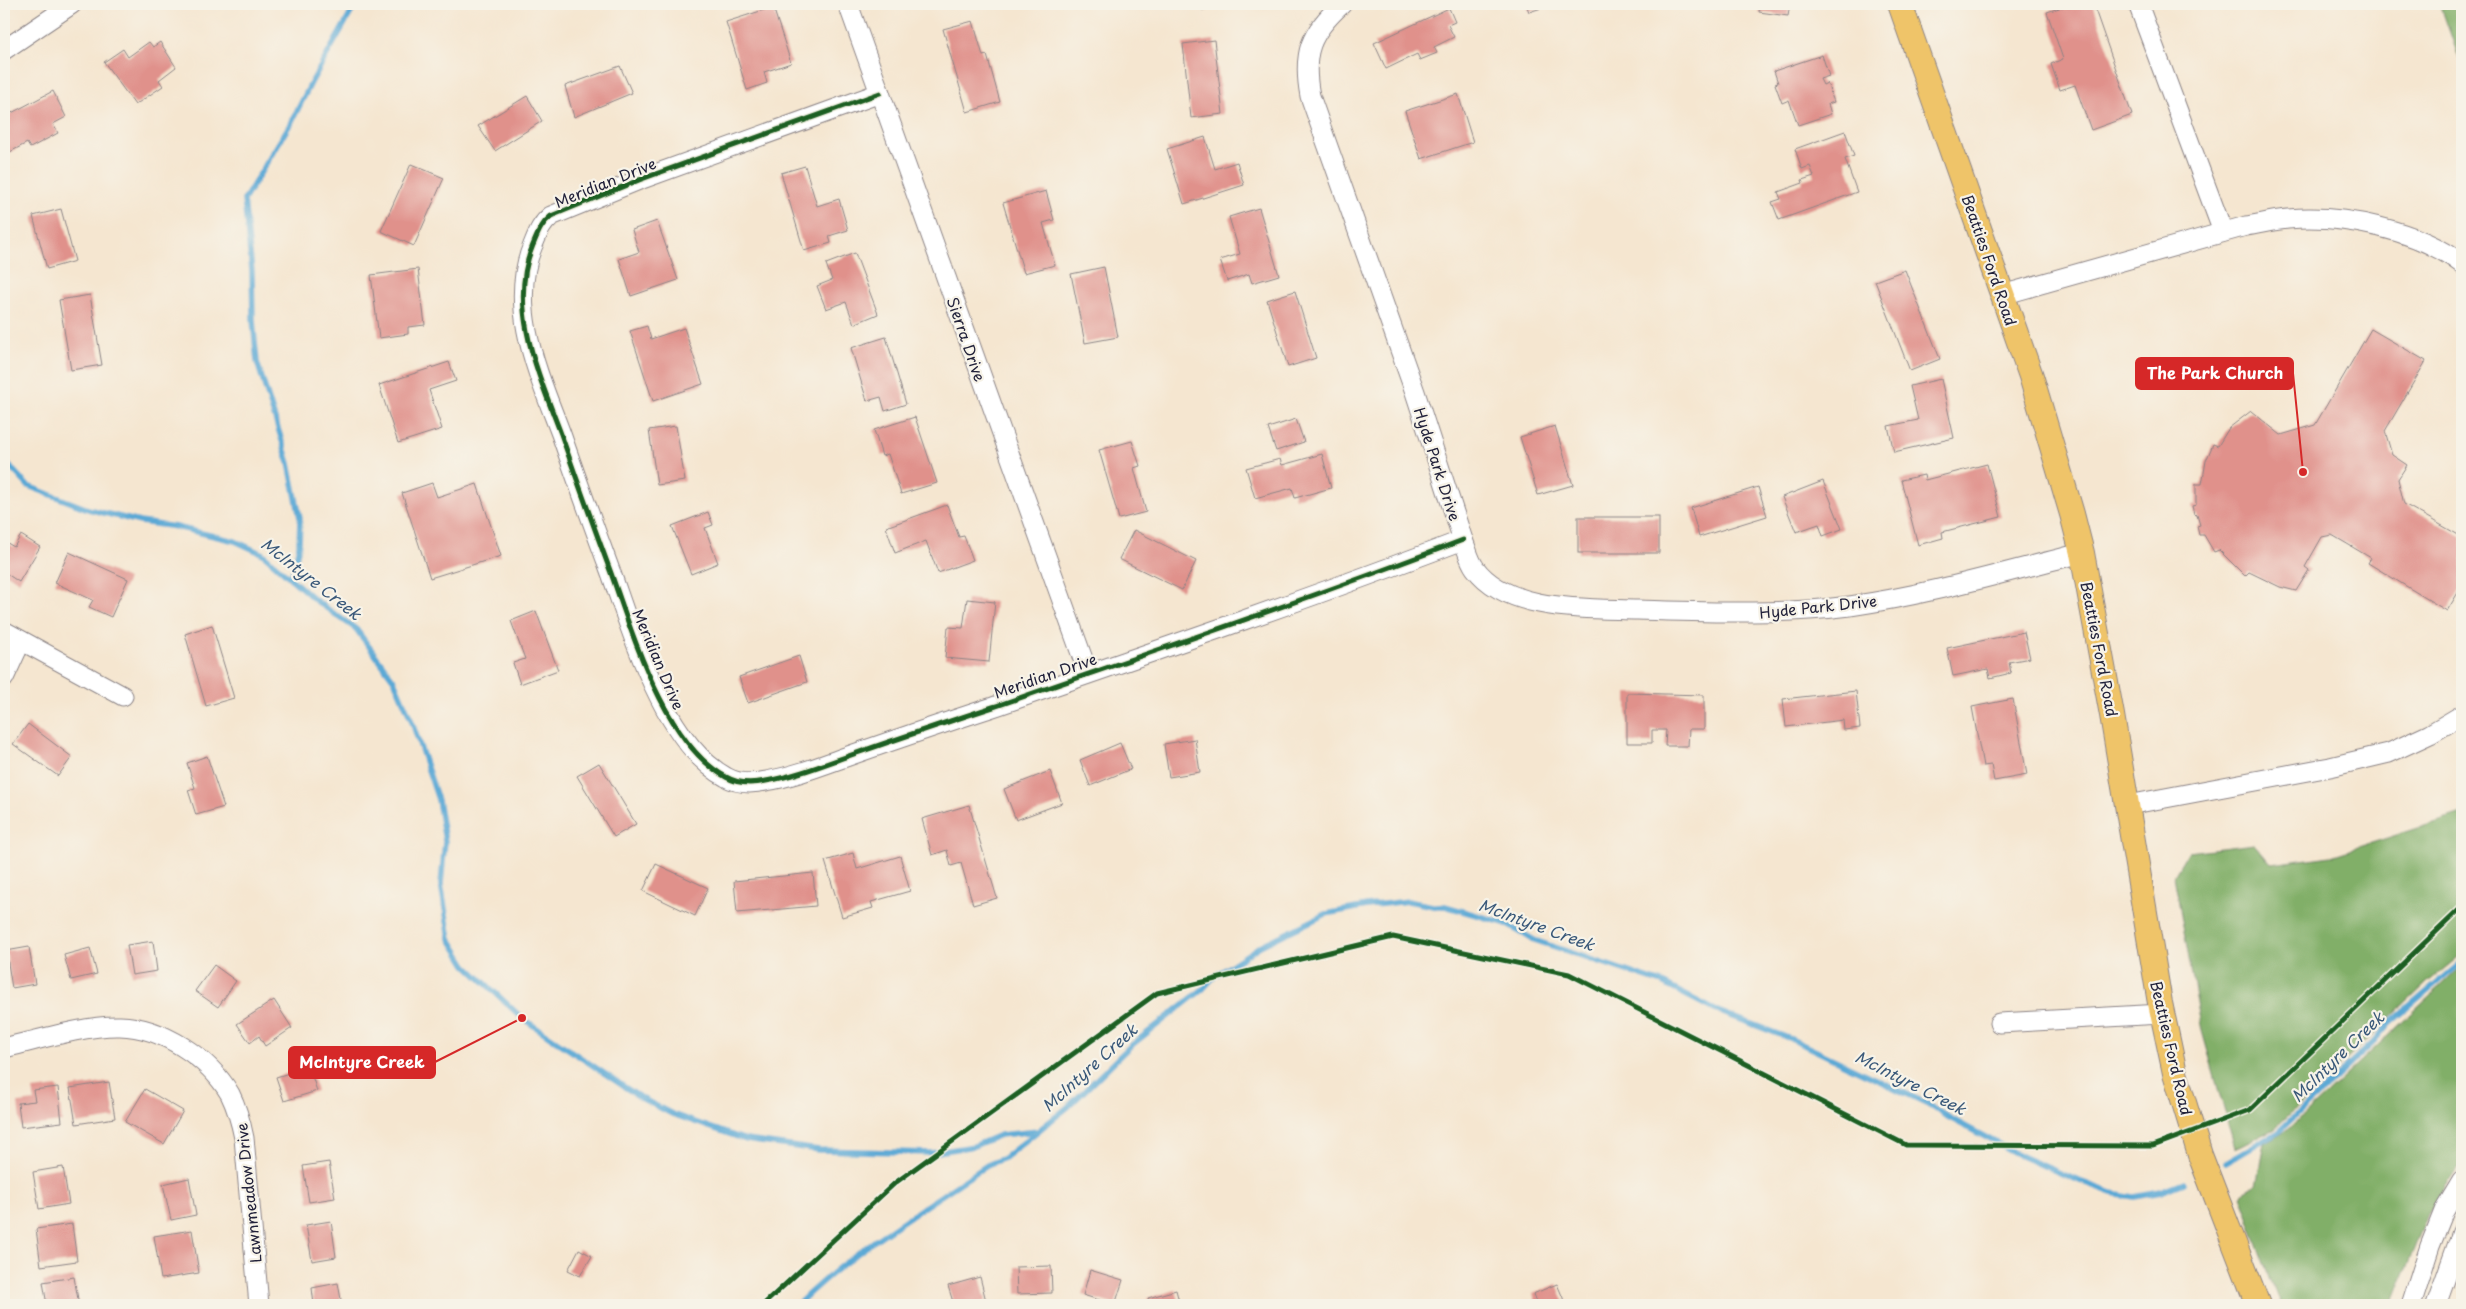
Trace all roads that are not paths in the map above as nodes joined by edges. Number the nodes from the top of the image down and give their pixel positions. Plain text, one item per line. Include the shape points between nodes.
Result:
1 (72, 4) edge
2 (848, 4) edge
3 (1342, 4) edge
4 (1900, 4) edge
5 (2138, 4) edge
6 (4, 50) edge
7 (880, 93) junction
8 (2223, 232) junction
9 (2462, 264) edge
10 (2002, 295) junction
11 (1463, 540) junction
12 (2082, 552) junction
13 (4, 631) edge
14 (21, 641) junction
15 (1088, 673) junction
16 (4, 678) edge
17 (123, 696) dead end
18 (2462, 715) edge
19 (2128, 805) junction
20 (2162, 1014) junction
21 (2000, 1024) dead end
22 (4, 1048) edge
23 (2462, 1181) edge
24 (2462, 1232) edge
25 (259, 1305) edge
26 (2258, 1305) edge
27 (2411, 1305) edge
28 (2436, 1305) edge

1 - 6 street
2 - 7 street, Sierra Drive
3 - 11 street, Hyde Park Drive via 1318,29 1310,45 1306,59 1310,96 1415,392
4 - 10 main road, Beatties Ford Road
5 - 8 street
7 - 15 street, Sierra Drive
7 - 15 street, Meridian Drive via 630,184 545,221 530,253 522,292 530,343 546,394 654,687 694,750 727,778 745,784 768,781
8 - 9 street via 2288,219 2335,219 2375,226 2414,238
8 - 10 street
10 - 12 main road, Beatties Ford Road via 2047,424
11 - 12 street, Hyde Park Drive via 1472,563 1490,582 1525,599 1577,607 1723,613 1850,606 1929,591
11 - 15 street, Meridian Drive
12 - 19 main road, Beatties Ford Road
13 - 14 street
14 - 16 street
14 - 17 street
18 - 19 street via 2389,753
19 - 20 main road, Beatties Ford Road
20 - 21 street
20 - 26 main road, Beatties Ford Road via 2190,1126
22 - 25 street, Lawnmeadow Drive via 120,1026 150,1031 175,1042 216,1074 239,1115 244,1138
23 - 27 street via 2444,1211
24 - 28 street

